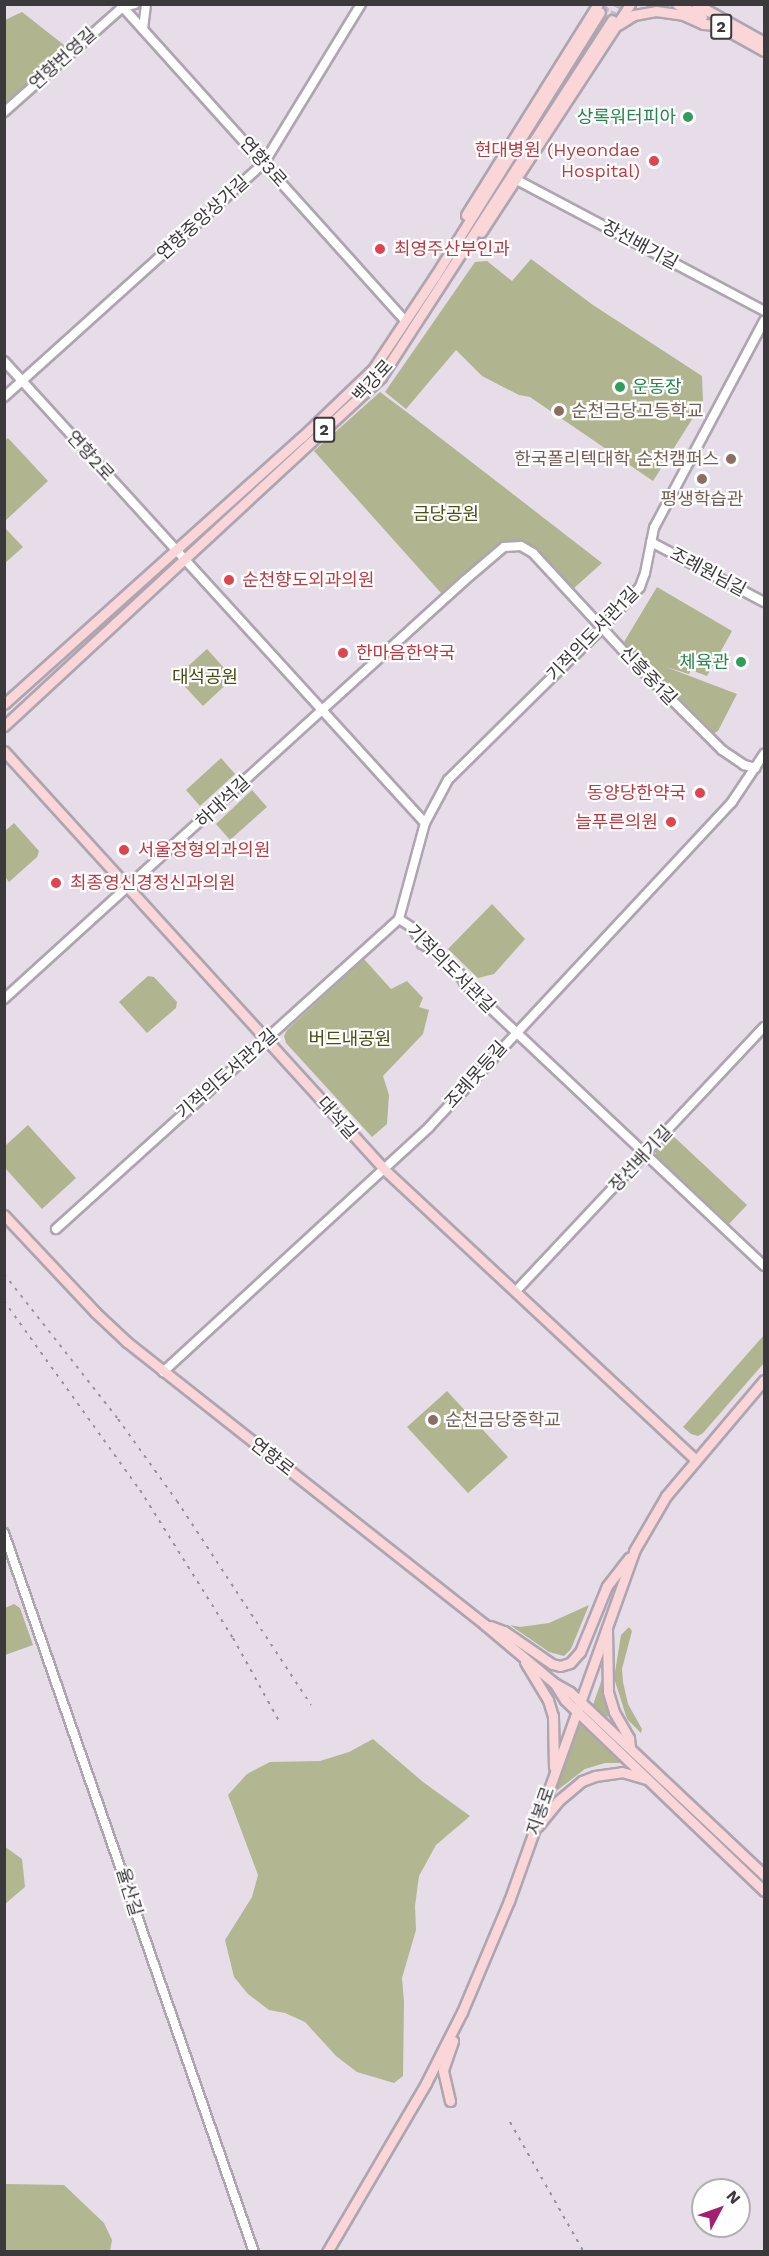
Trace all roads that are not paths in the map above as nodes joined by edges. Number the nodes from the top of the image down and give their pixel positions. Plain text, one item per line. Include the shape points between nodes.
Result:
1 (135, 4) edge
2 (146, 4) edge
3 (361, 4) edge
4 (590, 4) tunnel mouth
5 (630, 4) edge
6 (696, 4) edge
7 (709, 4) edge
8 (123, 5) edge
9 (681, 5) edge
10 (598, 7) edge
11 (589, 16) junction
12 (718, 21) junction
13 (615, 22) junction
14 (143, 29) junction
15 (765, 42) edge
16 (765, 51) edge
17 (4, 112) edge
18 (264, 163) junction
19 (515, 179) junction
20 (439, 279) junction
21 (765, 311) edge
22 (405, 321) junction
23 (765, 321) edge
24 (4, 361) edge
25 (22, 381) junction
26 (4, 397) edge
27 (651, 542) junction
28 (176, 551) junction
29 (184, 560) junction
30 (464, 581) joint
31 (765, 603) edge
32 (602, 628) junction
33 (4, 704) edge
34 (322, 710) junction
35 (4, 726) edge
36 (4, 751) edge
37 (765, 754) edge
38 (756, 768) junction
39 (426, 823) junction
40 (129, 888) junction
41 (399, 919) junction
42 (4, 999) edge
43 (765, 1027) edge
44 (515, 1032) junction
45 (267, 1040) junction
46 (645, 1154) junction
47 (385, 1170) junction
48 (4, 1215) edge
49 (56, 1229) dead end
50 (765, 1266) edge
51 (516, 1291) junction
52 (163, 1372) junction
53 (765, 1380) edge
54 (696, 1460) junction
55 (4, 1533) edge
56 (634, 1551) junction
57 (484, 1624) junction
58 (607, 1626) junction
59 (521, 1655) junction
60 (579, 1706) junction
61 (630, 1747) junction
62 (553, 1774) junction
63 (651, 1781) junction
64 (533, 1833) junction
65 (765, 1875) edge
66 (765, 1891) edge
67 (459, 2019) junction
68 (450, 2101) dead end
69 (254, 2252) edge
70 (327, 2252) edge

1 - 8 street, 연향번영길
2 - 14 street
3 - 18 street, 연향중앙상가길
4 - 11 main road
5 - 13 main road, 2
6 - 12 main road, 2
7 - 12 main road
8 - 14 street, 연향3로
8 - 17 street, 연향번영길
9 - 12 main road, 2
10 - 11 main road, 2
10 - 13 main road
10 - 20 main road, 백강로
11 - 20 main road, 2 via 441,257
12 - 13 main road, 2 via 703,24 683,15 656,11
12 - 15 main road, 2
12 - 16 main road, 2
13 - 19 main road, 2
13 - 20 main road, 백강로
14 - 18 street, 연향3로
18 - 22 street, 연향3로
18 - 25 street, 연향중앙상가길
19 - 20 main road, 2 via 458,269
19 - 21 street, 장선배기길
20 - 22 main road, 백강로 / 2
20 - 29 main road, 백강로 / 2 via 381,377
22 - 28 main road, 백강로 / 2 via 357,386
23 - 27 street, 기적의도서관1길 via 654,528
24 - 25 street, 연향2로
25 - 26 street, 연향중앙상가길
25 - 28 street, 연향2로
27 - 31 street, 조례원님길
27 - 32 street, 기적의도서관1길 via 640,587
28 - 29 street
28 - 33 main road, 백강로 / 2
29 - 34 street
29 - 35 main road, 백강로 / 2
30 - 32 street, 신흥중1길 via 498,551 521,546
30 - 34 street, 하대석길
32 - 38 street, 신흥중1길 via 722,750
32 - 39 street, 기적의도서관1길 via 454,773 437,795
34 - 39 street
34 - 40 street, 하대석길
36 - 40 main road, 대석길
37 - 38 street, 조례못등길
38 - 44 street, 조례못등길 via 732,801
39 - 41 street, 기적의도서관길
40 - 42 street, 하대석길
40 - 45 main road, 대석길
41 - 44 street, 기적의도서관길 via 413,928 422,944 437,952
41 - 45 street, 기적의도서관2길
43 - 46 street, 장선배기길
44 - 46 street, 기적의도서관길
44 - 47 street, 조례못등길
45 - 47 main road, 대석길
45 - 49 street, 기적의도서관2길
46 - 50 street, 기적의도서관길
46 - 51 street, 장선배기길
47 - 51 main road, 대석길
47 - 52 street, 조례못등길
48 - 52 main road, 연향로 via 94,1312
51 - 54 main road, 대석길
52 - 57 main road, 연향로
53 - 54 main road, 지봉로
54 - 56 main road, 지봉로 via 655,1514
55 - 69 street, 율산길
56 - 57 main road via 607,1586 580,1652 567,1665 548,1662 504,1631
56 - 58 main road, 지봉로
57 - 59 main road, 연향로
58 - 60 main road, 지봉로
58 - 61 main road via 608,1692
59 - 60 main road, 연향로 via 554,1683 565,1700
59 - 62 main road via 548,1700 553,1716
60 - 61 main road
60 - 62 main road, 지봉로
60 - 63 main road
61 - 65 main road
62 - 64 main road, 지봉로
63 - 64 main road via 622,1772 582,1781 558,1801
63 - 66 main road
64 - 67 main road, 지봉로 via 493,1942
67 - 68 main road via 442,2070
67 - 70 main road, 지봉로 via 426,2084

